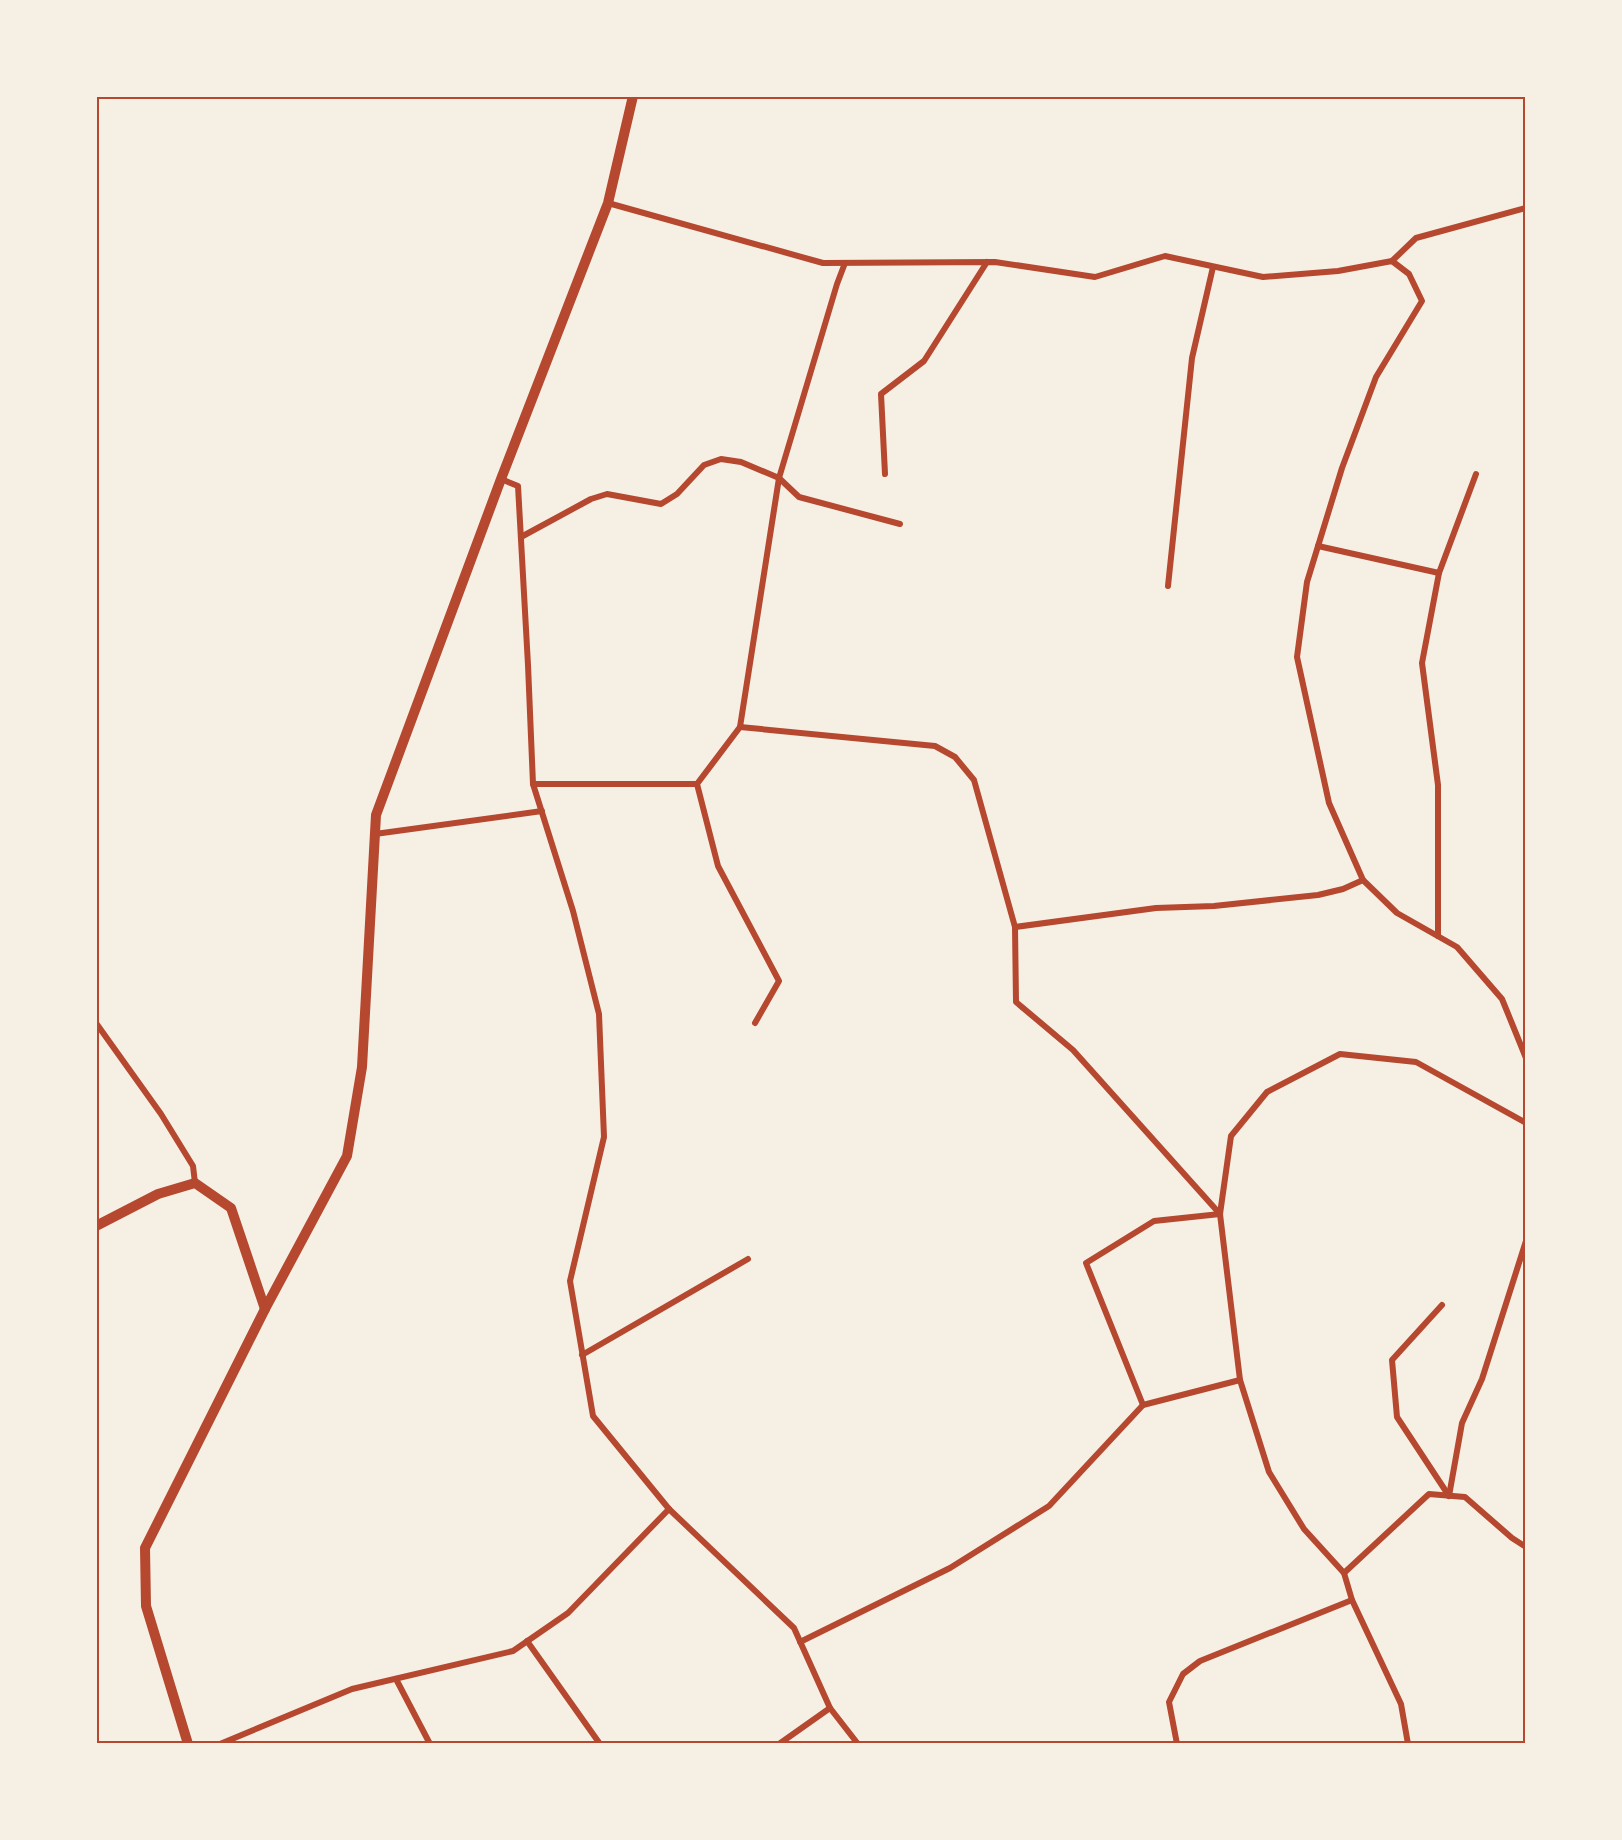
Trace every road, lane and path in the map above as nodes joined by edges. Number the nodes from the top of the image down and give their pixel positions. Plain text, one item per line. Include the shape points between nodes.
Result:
1 (633, 96) edge
2 (608, 203) junction
3 (1526, 208) edge
4 (987, 261) junction
5 (1392, 261) junction
6 (845, 262) junction
7 (1213, 267) junction
8 (885, 474) dead end
9 (1476, 474) dead end
10 (779, 478) junction
11 (501, 479) junction
12 (900, 524) dead end
13 (521, 537) junction
14 (1318, 546) junction
15 (1439, 573) junction
16 (1168, 586) dead end
17 (740, 727) junction
18 (533, 784) junction
19 (697, 784) junction
20 (542, 811) junction
21 (375, 834) junction
22 (1363, 880) junction
23 (1015, 927) junction
24 (1438, 936) junction
25 (96, 1023) edge
26 (755, 1023) dead end
27 (1526, 1058) edge
28 (1526, 1123) edge
29 (195, 1183) junction
30 (1220, 1214) junction
31 (96, 1226) edge
32 (1526, 1241) edge
33 (748, 1259) dead end
34 (1442, 1305) dead end
35 (265, 1309) junction
36 (582, 1355) junction
37 (1240, 1380) junction
38 (1143, 1405) junction
39 (1449, 1496) junction
40 (669, 1509) junction
41 (1526, 1547) edge
42 (1344, 1574) junction
43 (1352, 1600) junction
44 (527, 1641) junction
45 (800, 1642) junction
46 (396, 1678) junction
47 (830, 1708) junction
48 (188, 1744) edge
49 (220, 1744) edge
50 (430, 1744) edge
51 (600, 1744) edge
52 (779, 1744) edge
53 (858, 1744) edge
54 (1177, 1744) edge
55 (1408, 1744) edge

1 - 2 street
2 - 6 street via 823,263
2 - 11 street
3 - 5 street via 1416,238
4 - 6 street
4 - 7 street via 1095,277 1165,256
4 - 8 street via 924,361 881,394
5 - 7 street via 1338,271 1263,277
5 - 14 street via 1409,274 1422,301 1376,377
6 - 10 street
7 - 16 street via 1192,358
9 - 15 street
10 - 12 street via 799,497
10 - 13 street via 741,462 721,459 704,465 677,494 661,504 606,494
10 - 17 street
11 - 13 street via 518,486
11 - 21 street via 376,815
13 - 18 street
14 - 15 street
14 - 22 street via 1307,582 1297,657 1329,803
15 - 24 street via 1422,663 1438,785
17 - 19 street
17 - 23 street via 935,746 955,757 974,780
18 - 19 street
18 - 20 street
19 - 26 street via 718,866 779,981
20 - 21 street
20 - 36 street via 599,1014 604,1137 570,1281
21 - 35 street via 362,1067 347,1156
22 - 23 street via 1318,895 1156,908
22 - 24 street via 1397,913
23 - 30 street via 1016,1002 1073,1050
24 - 27 street via 1457,947 1502,999
25 - 29 street via 161,1114 193,1166
28 - 30 street via 1416,1062 1340,1054 1267,1092 1232,1136
29 - 31 street via 158,1194
29 - 35 street via 231,1208
30 - 37 street
30 - 38 street via 1154,1221 1086,1263
32 - 39 street via 1482,1379 1462,1423
33 - 36 street
34 - 39 street via 1392,1360 1397,1417
35 - 48 street via 145,1548 147,1606
36 - 40 street via 593,1416
37 - 38 street
37 - 42 street via 1269,1472 1304,1529
38 - 45 street via 1049,1506 950,1568
39 - 41 street via 1465,1497
39 - 42 street via 1429,1494
40 - 44 street via 568,1613
40 - 45 street via 794,1628
42 - 43 street
43 - 54 street via 1200,1661 1182,1674 1169,1702
43 - 55 street via 1401,1704
44 - 46 street via 513,1651
44 - 51 street
45 - 47 street
46 - 49 street via 352,1689
46 - 50 street
47 - 52 street
47 - 53 street

